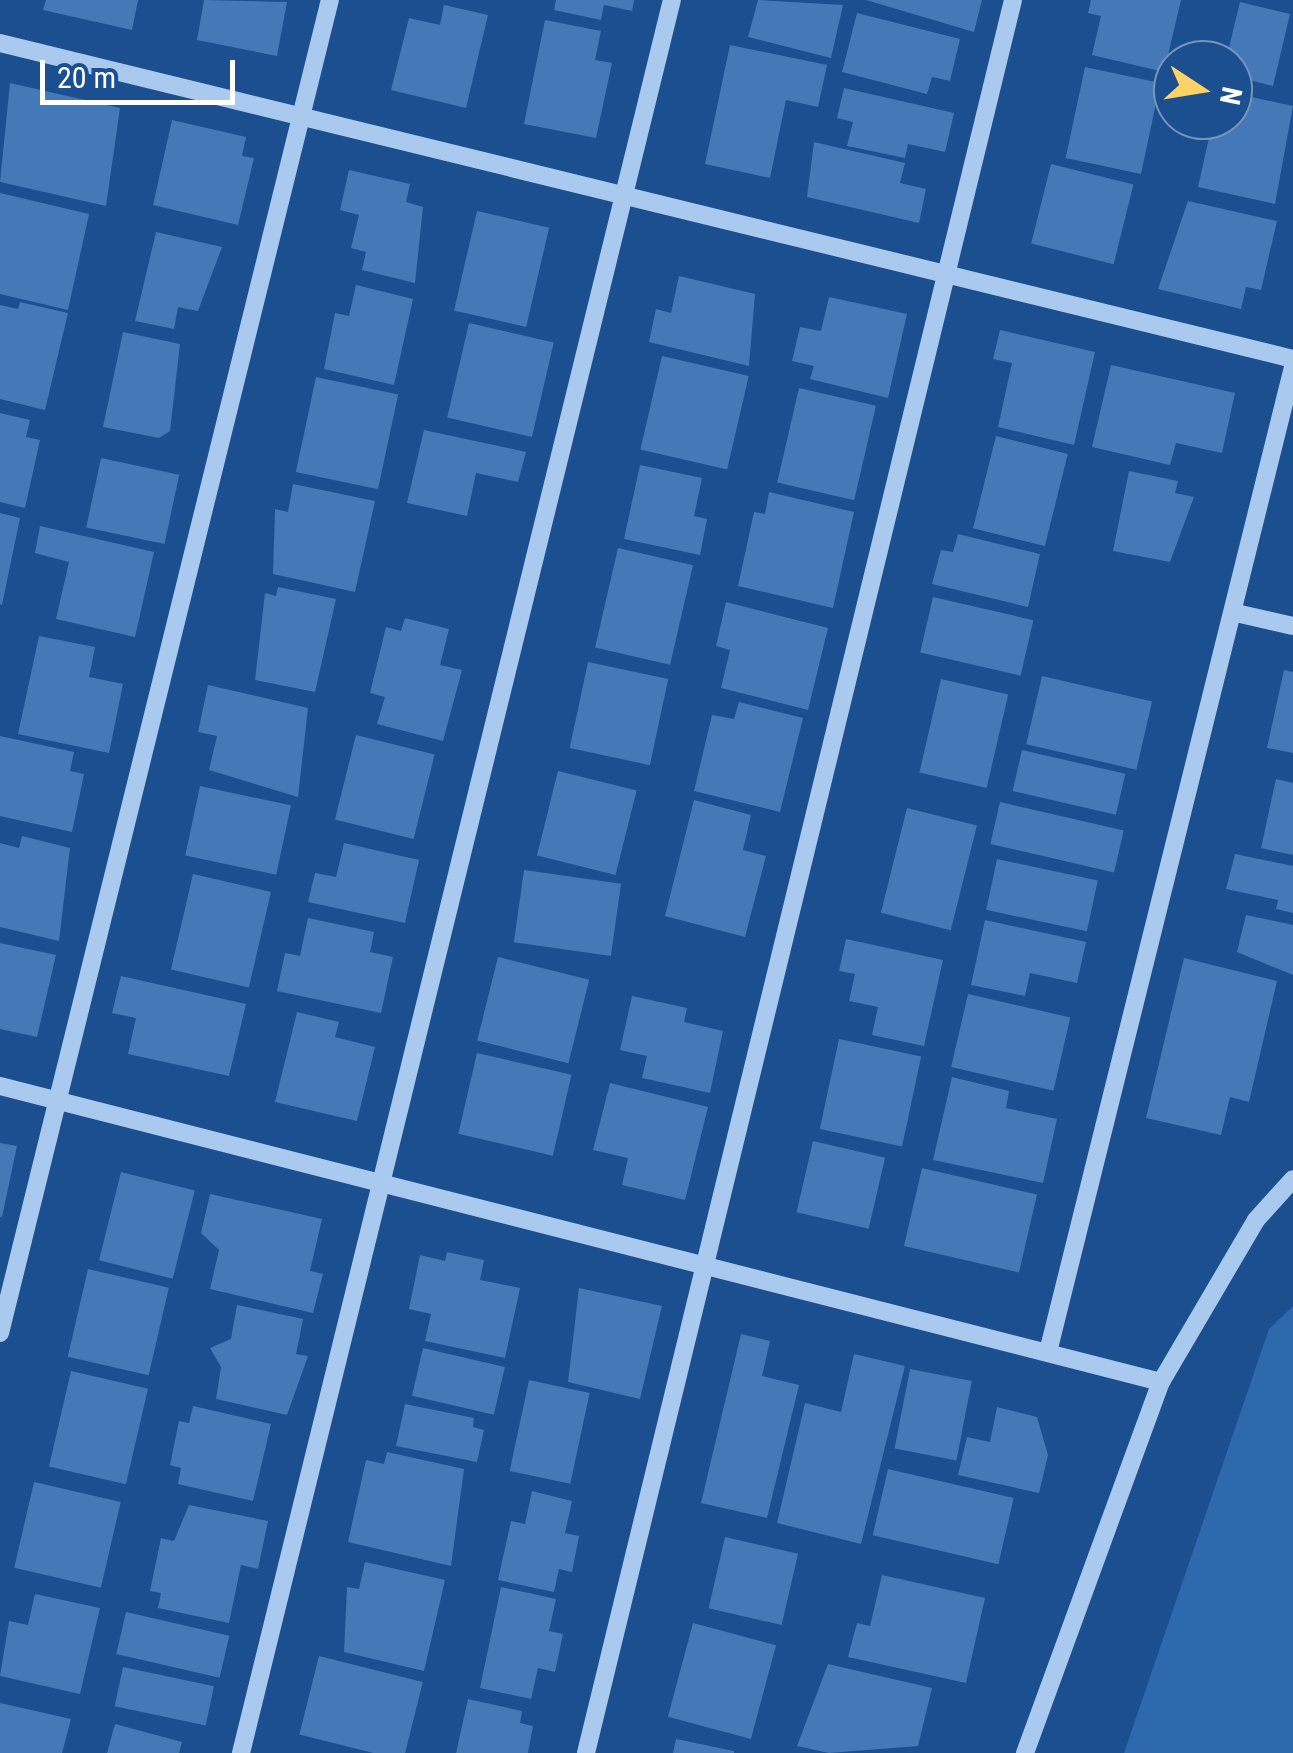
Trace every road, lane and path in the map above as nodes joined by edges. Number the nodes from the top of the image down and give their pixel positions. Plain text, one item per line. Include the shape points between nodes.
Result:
1 (330, 0) edge
2 (672, 0) edge
3 (1013, 0) edge
4 (0, 43) edge
5 (304, 111) junction
6 (622, 194) junction
7 (948, 274) junction
8 (1293, 363) edge
9 (1236, 613) junction
10 (1293, 626) edge
11 (0, 1086) edge
12 (58, 1099) junction
13 (381, 1179) junction
14 (1293, 1180) edge
15 (704, 1267) junction
16 (0, 1333) edge
17 (1048, 1352) junction
18 (1161, 1382) junction
19 (240, 1753) edge
20 (586, 1753) edge
21 (1024, 1753) edge

1 - 5 street
2 - 6 street
3 - 7 street
4 - 5 street
5 - 6 street
5 - 12 street
6 - 7 street
6 - 13 street
7 - 8 street
7 - 15 street
8 - 9 street
9 - 10 street
9 - 17 street
11 - 12 street
12 - 13 street
12 - 16 street
13 - 15 street
13 - 19 street
14 - 18 street via 1256,1220
15 - 17 street
15 - 20 street
17 - 18 street
18 - 21 street

